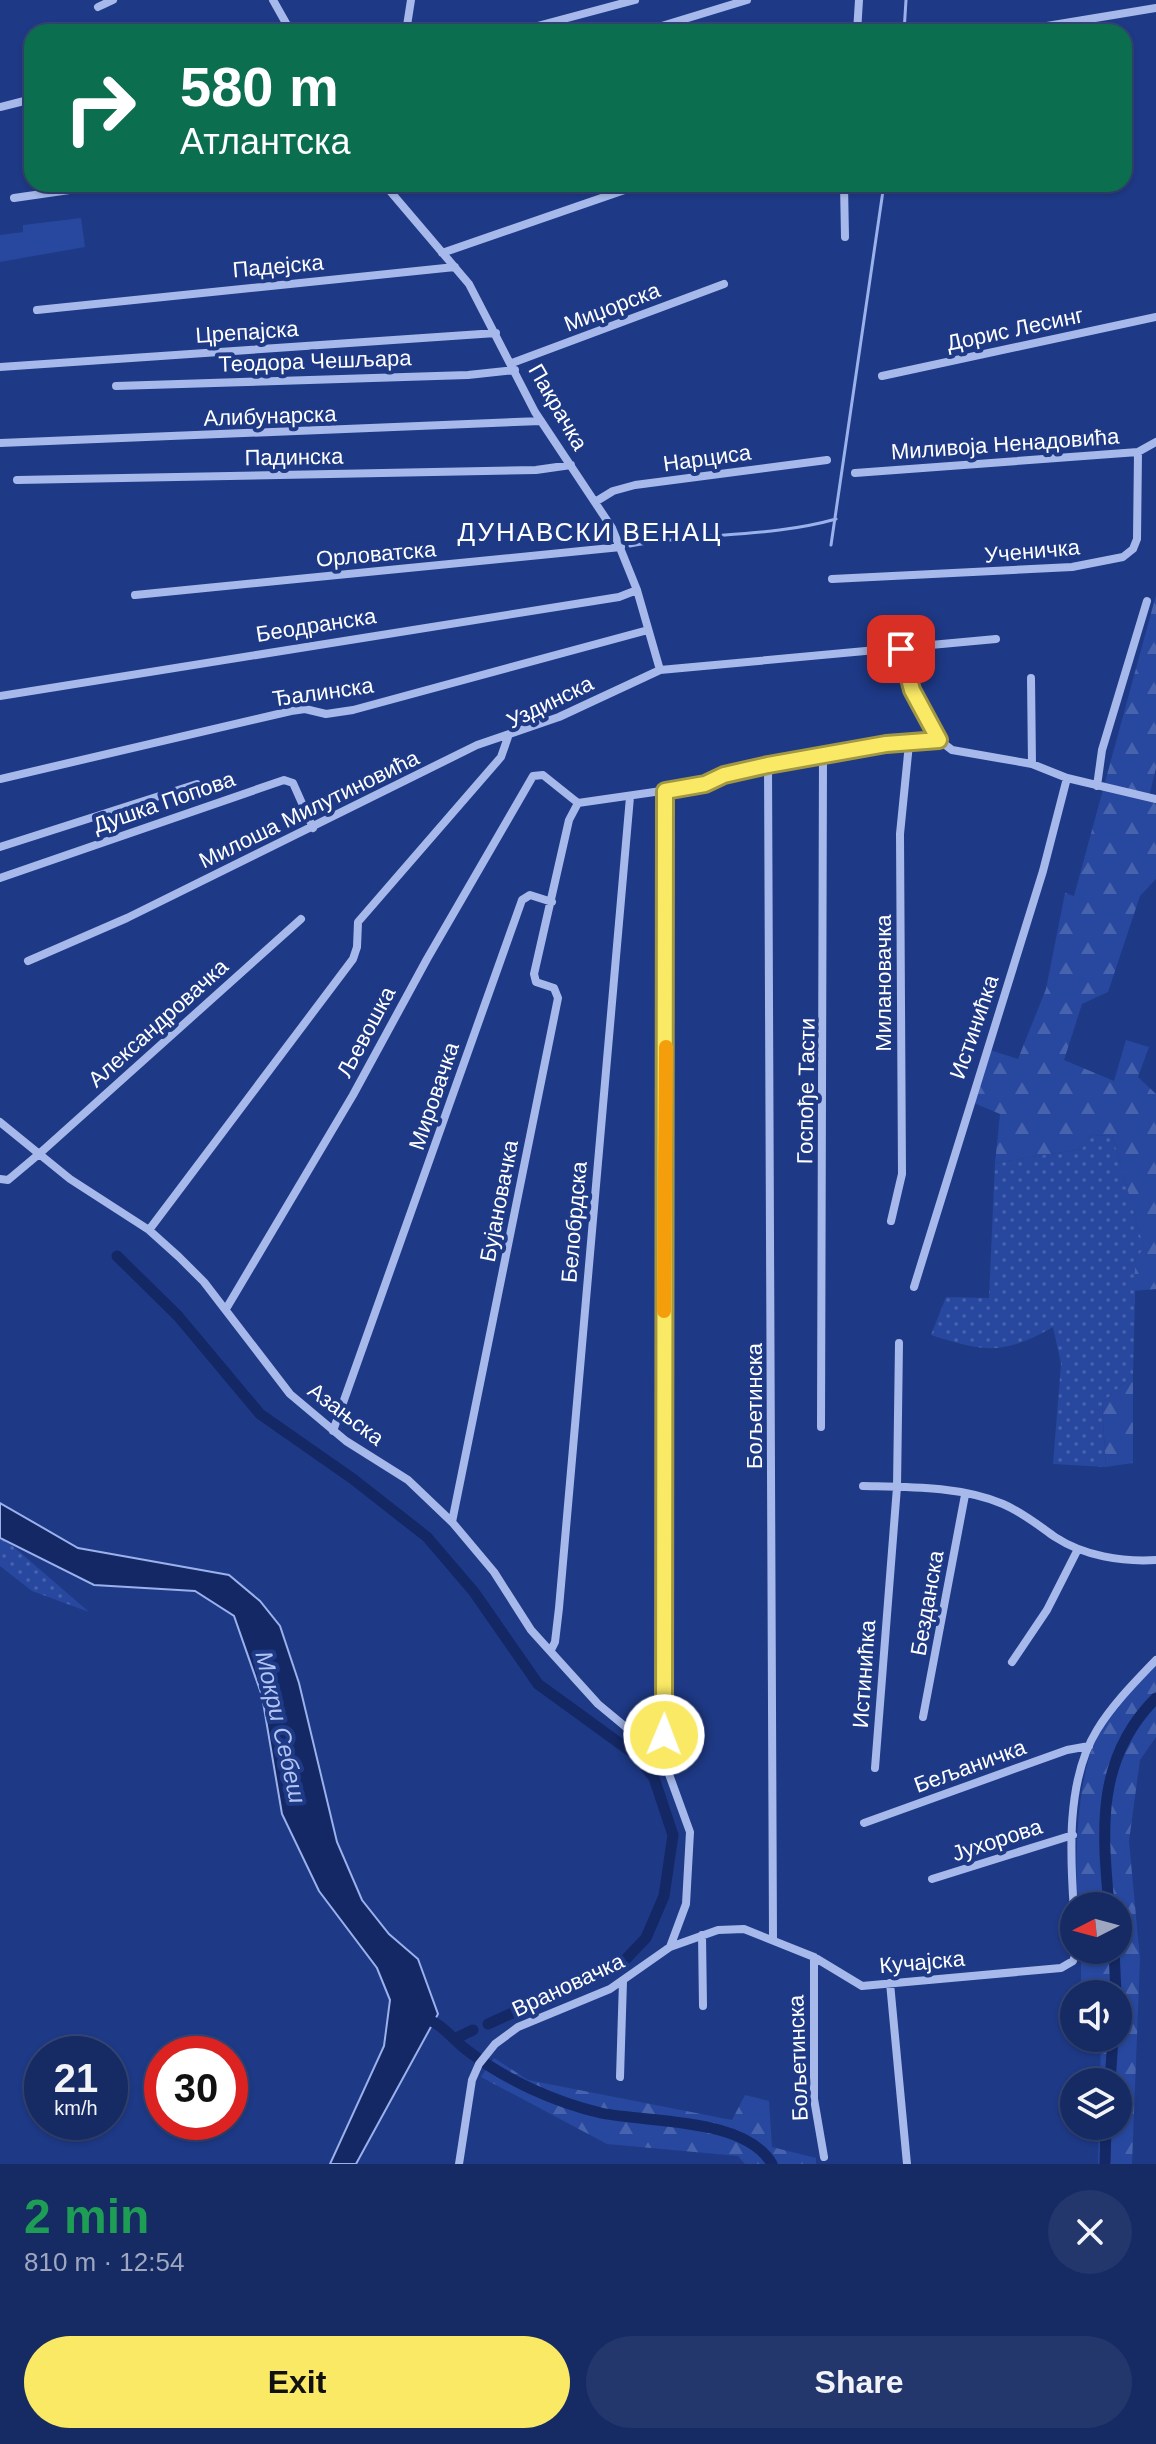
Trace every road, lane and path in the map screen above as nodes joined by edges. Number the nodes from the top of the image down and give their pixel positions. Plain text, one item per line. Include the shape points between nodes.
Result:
1 (113, 0) edge
2 (273, 0) edge
3 (411, 0) edge
4 (635, 0) edge
5 (747, 0) edge
6 (859, 0) edge
7 (98, 7) dead end
8 (1156, 8) edge
9 (1088, 20) junction
10 (286, 24) edge
11 (407, 24) edge
12 (545, 24) edge
13 (668, 24) edge
14 (858, 24) edge
15 (1062, 24) edge
16 (1089, 24) edge
17 (24, 101) edge
18 (0, 107) edge
19 (56, 192) edge
20 (391, 192) edge
21 (619, 192) edge
22 (844, 192) edge
23 (14, 198) dead end
24 (845, 237) dead end
25 (442, 253) junction
26 (455, 267) junction
27 (724, 284) dead end
28 (37, 310) dead end
29 (1156, 317) edge
30 (496, 333) junction
31 (0, 367) edge
32 (514, 367) junction
33 (882, 376) dead end
34 (116, 386) dead end
35 (541, 421) junction
36 (1156, 442) edge
37 (0, 443) edge
38 (1138, 452) junction
39 (827, 460) dead end
40 (571, 465) junction
41 (855, 473) dead end
42 (17, 480) dead end
43 (595, 502) junction
44 (621, 547) junction
45 (832, 579) dead end
46 (637, 590) junction
47 (135, 595) dead end
48 (1147, 601) dead end
49 (648, 630) junction
50 (996, 639) dead end
51 (901, 649) junction
52 (660, 670) junction
53 (1031, 678) dead end
54 (0, 696) edge
55 (508, 737) junction
56 (939, 740) junction
57 (909, 744) junction
58 (823, 755) junction
59 (1032, 764) junction
60 (768, 765) junction
61 (1067, 778) junction
62 (0, 779) edge
63 (197, 784) dead end
64 (1097, 786) junction
65 (665, 791) junction
66 (630, 797) junction
67 (1156, 799) edge
68 (578, 803) junction
69 (313, 828) junction
70 (0, 847) edge
71 (0, 878) edge
72 (552, 902) junction
73 (301, 919) dead end
74 (28, 961) dead end
75 (0, 1122) edge
76 (39, 1154) junction
77 (0, 1179) edge
78 (891, 1221) dead end
79 (149, 1230) junction
80 (914, 1287) dead end
81 (226, 1309) junction
82 (899, 1343) dead end
83 (821, 1427) dead end
84 (333, 1431) junction
85 (863, 1486) dead end
86 (897, 1487) junction
87 (965, 1495) junction
88 (452, 1522) junction
89 (1078, 1549) junction
90 (1156, 1560) edge
91 (551, 1650) junction
92 (1156, 1660) edge
93 (1012, 1662) dead end
94 (923, 1717) dead end
95 (658, 1744) junction
96 (1089, 1746) junction
97 (875, 1768) dead end
98 (864, 1823) dead end
99 (1073, 1835) junction
100 (932, 1879) dead end
101 (1074, 1892) edge
102 (702, 1935) junction
103 (773, 1939) junction
104 (670, 1947) junction
105 (814, 1957) junction
106 (1068, 1964) edge
107 (623, 1981) junction
108 (890, 1983) junction
109 (703, 2006) dead end
110 (620, 2077) dead end
111 (824, 2157) dead end
112 (459, 2164) edge
113 (907, 2164) edge

1 - 7 street
2 - 10 street
3 - 11 street
4 - 12 street
5 - 13 street
6 - 14 street
8 - 9 street
9 - 15 street
9 - 16 street
17 - 18 street
19 - 23 street
20 - 25 street, Пакрачка
21 - 25 street
22 - 24 street
25 - 26 street, Пакрачка
26 - 28 street, Падејска
26 - 30 street, Пакрачка
27 - 32 street, Миџорска
29 - 33 street, Дорис Лесинг
30 - 31 street, Црепајска
30 - 32 street, Пакрачка
32 - 34 street, Теодора Чешљара via 468,375
32 - 35 street, Пакрачка
35 - 37 street, Алибунарска
35 - 40 street, Пакрачка
36 - 38 street, Миливоја Ненадовића
38 - 41 street, Миливоја Ненадовића
38 - 45 street, Ученичка via 1137,539 1123,557 999,573
39 - 43 street, Нарциса via 635,485
40 - 42 street, Падинска via 536,470
40 - 43 street, Пакрачка
43 - 44 street, Пакрачка
44 - 46 street, Пакрачка
44 - 47 street, Орловатска
46 - 49 street, Пакрачка
46 - 54 street, Беодранска
48 - 64 street via 1102,750
49 - 52 street, Пакрачка
49 - 62 street, Ђалинска via 353,710 291,711
50 - 51 street, Уздинска
51 - 52 street, Уздинска
51 - 56 street via 912,690
52 - 55 street, Уздинска
53 - 59 street
55 - 69 street, Милоша Милутиновића via 477,745
55 - 79 street, Уздинска via 501,757 358,922 353,959
56 - 57 street
56 - 59 street via 962,753
57 - 58 street
57 - 78 street, Милановачка via 900,834 902,1174
58 - 60 street
58 - 83 street, Госпође Тасти
59 - 61 street
60 - 65 street
60 - 103 street, Бољетинска
61 - 64 street
61 - 80 street, Истинићка
63 - 70 street
64 - 67 street
65 - 66 street
65 - 95 street via 664,1728
66 - 68 street
66 - 91 street, Белобрдска via 559,1608
68 - 72 street via 569,820
68 - 81 street, Љевошка via 538,774 498,833 353,1095
69 - 71 street, Душка Попова via 293,783 284,780
69 - 74 street, Милоша Милутиновића
72 - 84 street, Мировачка via 530,895 522,900
72 - 88 street, Бујановачка via 533,979 554,988 558,998
73 - 76 street, Александровачка
75 - 76 street, Азањска
76 - 77 street, Александровачка via 8,1180
76 - 79 street, Азањска
79 - 81 street, Азањска
81 - 84 street, Азањска via 277,1379
82 - 86 street, Истинићка
84 - 88 street, Азањска via 408,1480
85 - 86 street
86 - 87 street
86 - 97 street, Истинићка
87 - 89 street via 1010,1507
87 - 94 street, Безданска
88 - 91 street, Азањска
89 - 90 street
89 - 93 street
91 - 95 street, Азањска via 598,1704 639,1738
92 - 96 street via 1128,1689
95 - 104 street via 690,1832 686,1904
96 - 98 street, Бељаничка
96 - 99 street
99 - 100 street, Јухорова
99 - 101 street
102 - 103 street via 735,1928
102 - 104 street
102 - 109 street
103 - 105 street, Кучајска
104 - 107 street, Врановачка
105 - 108 street, Кучајска via 856,1985
105 - 111 street, Бољетинска via 814,2099
106 - 108 street, Кучајска
107 - 110 street
107 - 112 street, Врановачка via 518,2027 490,2051 472,2080
108 - 113 street

